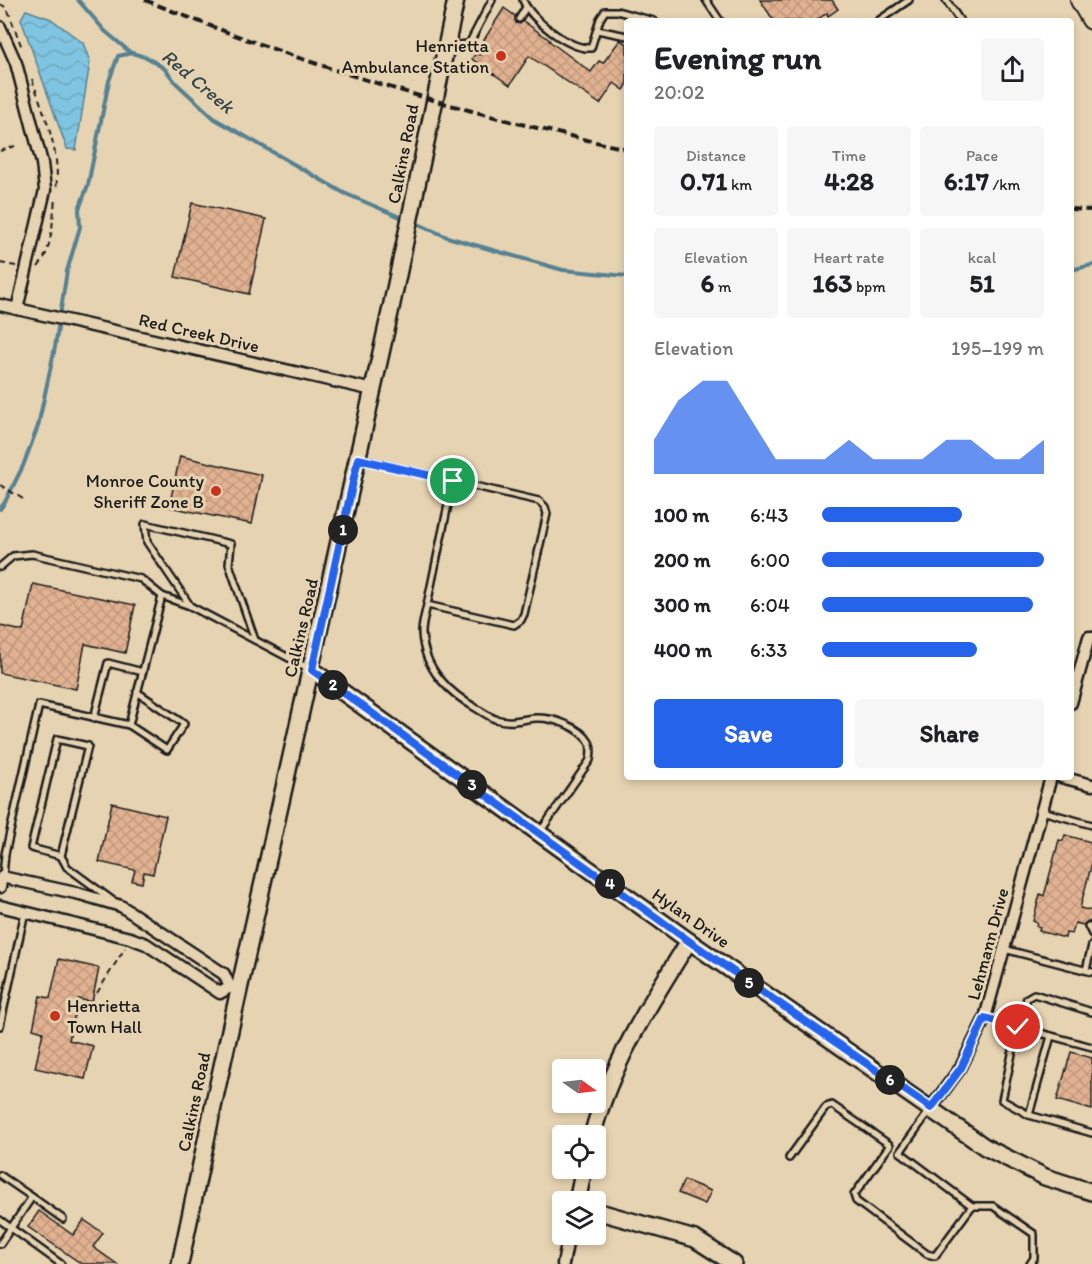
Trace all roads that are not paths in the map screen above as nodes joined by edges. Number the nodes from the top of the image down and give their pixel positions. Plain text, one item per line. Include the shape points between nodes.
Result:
1 (456, 0) edge
2 (492, 0) edge
3 (523, 0) edge
4 (706, 0) edge
5 (909, 0) edge
6 (946, 0) edge
7 (1081, 0) edge
8 (526, 8) junction
9 (642, 18) edge
10 (718, 18) edge
11 (882, 18) edge
12 (958, 18) edge
13 (519, 19) dead end
14 (1092, 19) edge
15 (0, 27) edge
16 (597, 30) junction
17 (624, 35) edge
18 (469, 44) junction
19 (446, 46) junction
20 (478, 50) dead end
21 (0, 305) edge
22 (17, 309) junction
23 (373, 390) junction
24 (358, 459) junction
25 (453, 481) junction
26 (0, 567) edge
27 (162, 596) junction
28 (427, 605) junction
29 (190, 606) junction
30 (1092, 638) edge
31 (255, 640) junction
32 (312, 670) junction
33 (143, 672) junction
34 (137, 692) junction
35 (1074, 692) edge
36 (94, 718) junction
37 (129, 725) junction
38 (1049, 780) edge
39 (1073, 780) edge
40 (1092, 785) edge
41 (1041, 810) junction
42 (1092, 825) edge
43 (539, 833) junction
44 (61, 855) junction
45 (1, 880) edge
46 (0, 906) edge
47 (121, 906) junction
48 (25, 912) junction
49 (1089, 926) dead end
50 (1092, 934) edge
51 (689, 941) junction
52 (1092, 945) edge
53 (1004, 949) junction
54 (1089, 971) edge
55 (234, 989) junction
56 (1092, 1012) edge
57 (985, 1018) junction
58 (0, 1026) edge
59 (1018, 1027) junction
60 (1051, 1036) junction
61 (1092, 1047) edge
62 (931, 1108) junction
63 (1029, 1114) junction
64 (596, 1125) edge
65 (1092, 1133) edge
66 (890, 1145) junction
67 (900, 1152) junction
68 (789, 1158) dead end
69 (0, 1175) edge
70 (1092, 1192) edge
71 (32, 1197) junction
72 (972, 1206) junction
73 (606, 1214) edge
74 (63, 1219) dead end
75 (0, 1220) edge
76 (11, 1228) junction
77 (0, 1244) edge
78 (567, 1245) edge
79 (62, 1264) edge
80 (180, 1264) edge
81 (563, 1264) edge
82 (734, 1264) edge
83 (1030, 1264) edge

1 - 19 main road, Calkins Road
2 - 18 lane
3 - 8 lane
4 - 10 lane
5 - 11 lane
6 - 12 lane
7 - 14 highway
8 - 13 lane
8 - 16 lane via 574,45 591,48
9 - 16 lane via 605,11
15 - 22 street via 16,63 42,163 45,190
16 - 17 lane
18 - 19 lane
18 - 20 lane
19 - 23 main road, Calkins Road
21 - 22 street, Red Creek Drive
22 - 23 street, Red Creek Drive
23 - 24 main road, Calkins Road
24 - 25 lane
24 - 32 main road, Calkins Road
25 - 28 lane
25 - 28 lane via 539,501 547,514 521,620 514,625
26 - 27 lane via 13,556 32,554 141,579
27 - 29 lane
27 - 33 lane
28 - 43 lane via 422,632 428,659 440,682 495,719 516,723 550,719 568,726 589,742 590,760
29 - 31 lane
29 - 31 lane via 147,542 145,524 231,544 229,564
30 - 35 street via 1089,637
31 - 32 lane
32 - 43 main road, Hylan Drive
32 - 55 main road, Calkins Road
33 - 34 lane
33 - 36 lane via 108,663
34 - 37 lane
34 - 37 lane via 184,724 167,750
36 - 37 lane
36 - 45 lane via 39,705
38 - 41 street, Lehmann Drive
39 - 40 street
41 - 42 lane
41 - 53 street, Lehmann Drive
43 - 51 main road, Hylan Drive
44 - 44 lane via 88,746 57,739 31,848
44 - 47 lane via 67,867
45 - 47 street via 80,894
46 - 48 street
47 - 55 street via 224,974
48 - 55 street via 130,938 146,944 220,993
48 - 58 lane
49 - 50 lane
51 - 62 main road, Hylan Drive
51 - 64 main road via 633,1032
52 - 54 lane
53 - 54 lane
53 - 57 street, Lehmann Drive
55 - 80 main road, Calkins Road
56 - 59 lane via 1034,994 1027,998
57 - 59 lane
57 - 62 street, Lehmann Drive via 961,1068
59 - 60 lane
59 - 63 lane via 1002,1101
60 - 61 lane
60 - 63 lane
62 - 67 lane
62 - 70 main road, Hylan Drive via 985,1147 1045,1177
63 - 65 lane
66 - 67 lane
66 - 68 lane via 832,1105 826,1107
66 - 72 lane via 854,1195 856,1201 927,1254 935,1256
67 - 72 lane
69 - 71 lane
71 - 74 lane
71 - 76 lane
72 - 83 lane via 993,1206 1034,1234 1034,1258
73 - 82 main road via 695,1239
75 - 76 lane
76 - 77 lane
76 - 79 lane
78 - 81 street

